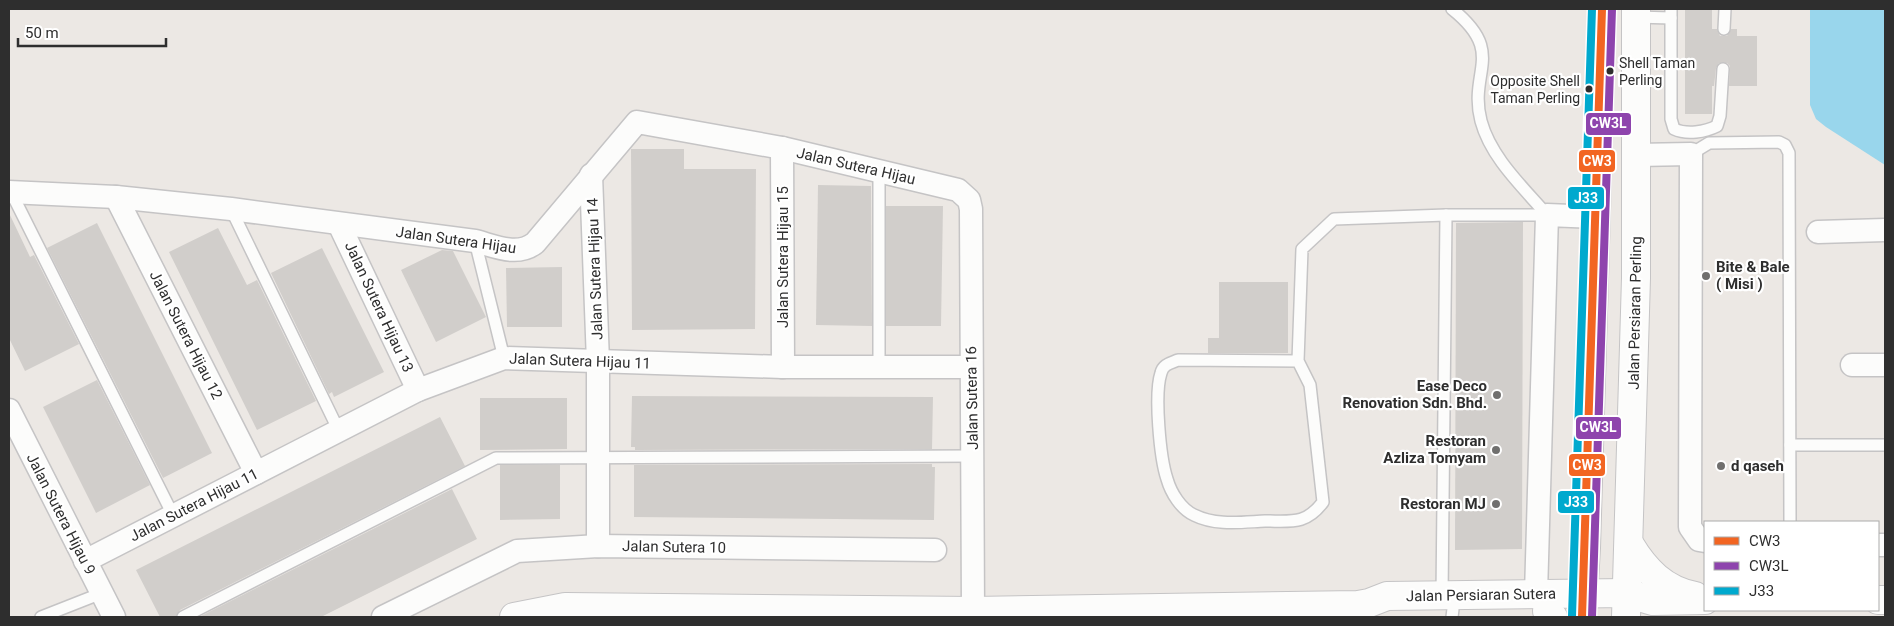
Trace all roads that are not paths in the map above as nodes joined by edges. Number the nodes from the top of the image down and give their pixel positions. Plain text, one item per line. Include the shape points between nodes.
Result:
1 (1452, 9) edge
2 (1602, 9) edge
3 (1725, 9) edge
4 (1636, 13) edge
5 (1671, 14) edge
6 (1724, 29) dead end
7 (1723, 69) dead end
8 (782, 148) junction
9 (1691, 154) junction
10 (1636, 155) junction
11 (879, 171) junction
12 (591, 175) junction
13 (958, 190) joint
14 (10, 192) edge
15 (116, 197) junction
16 (231, 209) junction
17 (1446, 215) junction
18 (1547, 215) junction
19 (1596, 217) junction
20 (339, 224) junction
21 (1885, 230) edge
22 (1818, 232) dead end
23 (475, 241) junction
24 (504, 358) junction
25 (1298, 361) junction
26 (598, 362) junction
27 (1852, 365) dead end
28 (1885, 365) edge
29 (784, 367) junction
30 (879, 367) junction
31 (971, 368) junction
32 (418, 390) junction
33 (9, 410) edge
34 (339, 431) junction
35 (1790, 445) junction
36 (1885, 445) edge
37 (973, 456) junction
38 (599, 457) junction
39 (256, 473) junction
40 (174, 517) junction
41 (1790, 521) edge
42 (1698, 534) edge
43 (1630, 545) junction
44 (598, 546) junction
45 (1586, 548) junction
46 (935, 550) dead end
47 (85, 560) junction
48 (102, 593) junction
49 (1704, 599) edge
50 (1704, 599) edge
51 (1449, 607) edge
52 (1547, 607) edge
53 (1362, 608) edge
54 (1581, 609) edge
55 (1626, 609) edge
56 (1653, 609) edge
57 (973, 610) junction
58 (668, 612) edge
59 (1179, 612) edge
60 (1270, 612) edge
61 (1088, 613) edge
62 (41, 617) edge
63 (114, 617) edge
64 (183, 617) edge
65 (383, 617) edge
66 (514, 617) edge

1 - 18 lane via 1467,21 1484,54 1478,100 1482,121 1493,146 1511,174
2 - 19 main road
3 - 6 lane
4 - 5 lane
4 - 10 main road, Jalan Persiaran Perling
5 - 7 lane via 1671,119 1674,129 1680,132 1707,131 1717,126
8 - 11 street, Jalan Sutera Hijau
8 - 12 street, Jalan Sutera Hijau via 636,122
8 - 29 street, Jalan Sutera Hijau 15
9 - 10 street
9 - 35 lane via 1709,143 1778,142 1786,145 1789,154
9 - 42 street
10 - 43 main road, Jalan Persiaran Perling
11 - 13 street, Jalan Sutera Hijau
11 - 30 lane
12 - 23 street, Jalan Sutera Hijau via 529,248 512,251
12 - 26 street, Jalan Sutera Hijau 14
13 - 31 street, Jalan Sutera 16 via 969,200 971,209
14 - 15 street, Jalan Sutera Hijau
14 - 40 lane
15 - 16 street, Jalan Sutera Hijau
15 - 39 street, Jalan Sutera Hijau 12
16 - 20 street, Jalan Sutera Hijau
16 - 34 lane
17 - 18 lane
17 - 25 lane via 1334,219 1315,234 1302,249
17 - 51 lane
18 - 19 street
18 - 52 street
19 - 45 main road
20 - 23 street, Jalan Sutera Hijau
20 - 32 street, Jalan Sutera Hijau 13
21 - 22 street
23 - 24 lane
24 - 26 street, Jalan Sutera Hijau 11
24 - 32 street, Jalan Sutera Hijau 11
25 - 25 lane via 1310,385 1323,502 1315,513 1301,521 1216,522 1192,514 1175,498 1166,478 1157,401 1161,372 1167,364 1178,360
26 - 29 street, Jalan Sutera Hijau 11
26 - 38 street
27 - 28 street
29 - 30 street, Jalan Sutera Hijau 11
30 - 31 street, Jalan Sutera Hijau 11
31 - 37 street, Jalan Sutera 16
32 - 34 street, Jalan Sutera Hijau 11
33 - 47 street, Jalan Sutera Hijau 9
34 - 39 street, Jalan Sutera Hijau 11
35 - 36 lane
35 - 41 lane
37 - 38 lane
37 - 57 street, Jalan Sutera 16
38 - 44 street
38 - 64 lane via 496,458
39 - 40 street, Jalan Sutera Hijau 11
40 - 47 street, Jalan Sutera Hijau 11
43 - 49 main road via 1644,567 1664,584
43 - 55 main road, Jalan Persiaran Perling
44 - 46 street, Jalan Sutera 10
44 - 65 street, Jalan Sutera 10 via 517,551
45 - 52 main road via 1572,574
45 - 54 main road
47 - 48 street, Jalan Sutera Hijau 9
48 - 62 lane
48 - 63 street, Jalan Sutera Hijau 9
50 - 56 main road, Jalan Persiaran Sutera
51 - 52 main road, Jalan Persiaran Sutera
51 - 53 main road, Jalan Persiaran Sutera
52 - 54 main road, Jalan Persiaran Sutera
53 - 60 main road, Jalan Persiaran Sutera
54 - 55 main road, Jalan Persiaran Sutera
55 - 56 main road, Jalan Persiaran Sutera
57 - 58 main road, Jalan Persiaran Sutera
57 - 61 main road, Jalan Persiaran Sutera
58 - 66 main road, Jalan Persiaran Sutera via 565,607
59 - 60 main road, Jalan Persiaran Sutera
59 - 61 main road, Jalan Persiaran Sutera

